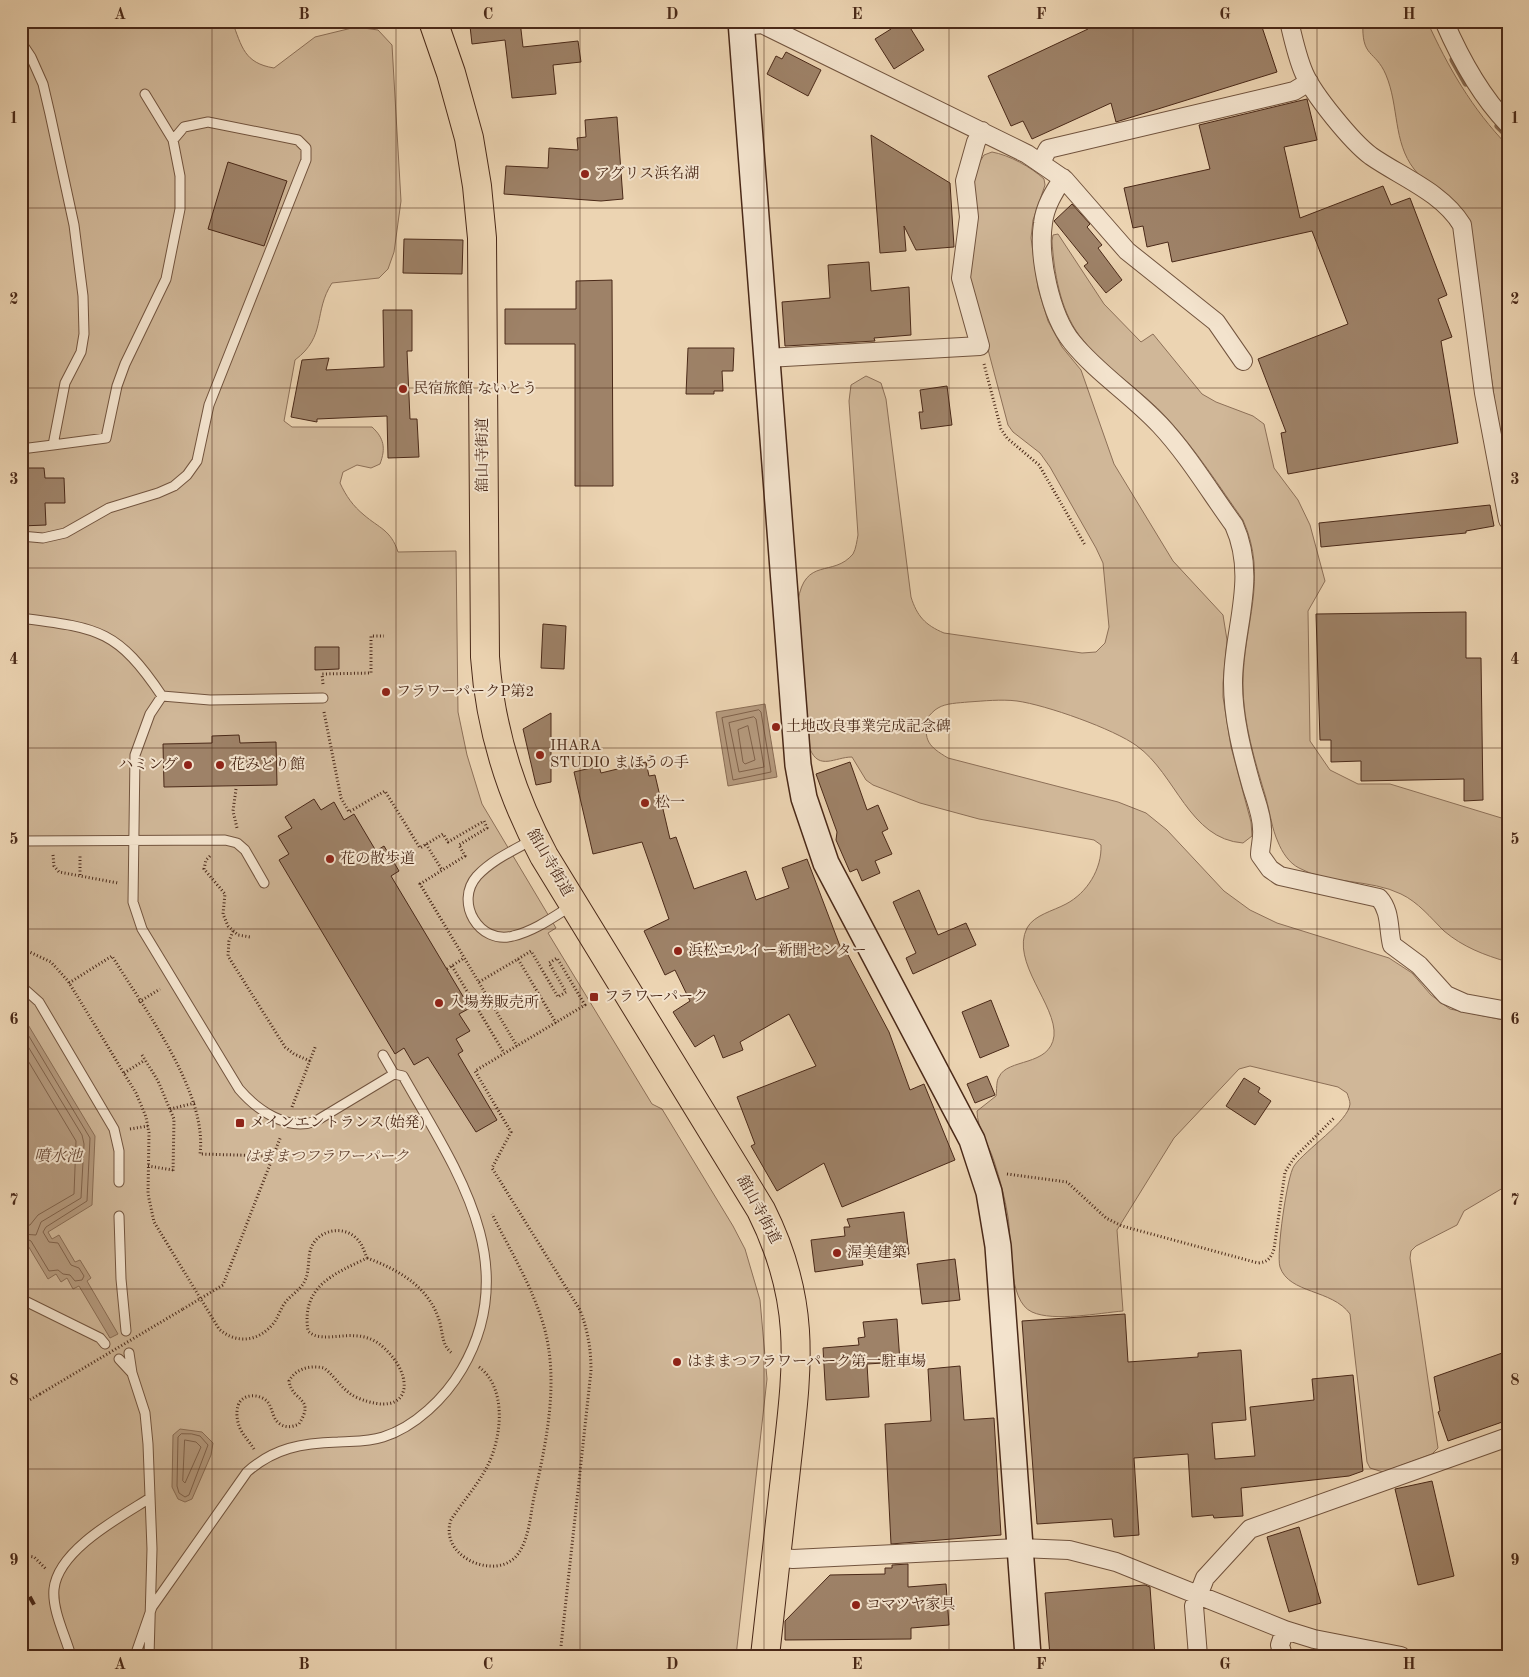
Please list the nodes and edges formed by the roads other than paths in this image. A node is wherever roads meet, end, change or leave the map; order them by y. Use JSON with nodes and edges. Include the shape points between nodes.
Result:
{"nodes":[{"id":1,"x":433,"y":21,"type":"edge"},
{"id":2,"x":1289,"y":21,"type":"edge"},
{"id":3,"x":1444,"y":21,"type":"edge"},
{"id":4,"x":741,"y":24,"type":"edge"},
{"id":5,"x":21,"y":42,"type":"edge"},
{"id":6,"x":1309,"y":82,"type":"junction"},
{"id":7,"x":145,"y":94,"type":"dead end"},
{"id":8,"x":1508,"y":124,"type":"edge"},
{"id":9,"x":982,"y":131,"type":"junction"},
{"id":10,"x":173,"y":140,"type":"junction"},
{"id":11,"x":1041,"y":162,"type":"junction"},
{"id":12,"x":1063,"y":178,"type":"junction"},
{"id":13,"x":767,"y":358,"type":"junction"},
{"id":14,"x":1243,"y":361,"type":"dead end"},
{"id":15,"x":53,"y":445,"type":"junction"},
{"id":16,"x":21,"y":449,"type":"edge"},
{"id":17,"x":1508,"y":520,"type":"edge"},
{"id":18,"x":21,"y":536,"type":"edge"},
{"id":19,"x":21,"y":618,"type":"edge"},
{"id":20,"x":162,"y":696,"type":"junction"},
{"id":21,"x":323,"y":702,"type":"road end"},
{"id":22,"x":534,"y":839,"type":"junction"},
{"id":23,"x":21,"y":841,"type":"edge"},
{"id":24,"x":133,"y":841,"type":"junction"},
{"id":25,"x":264,"y":883,"type":"dead end"},
{"id":26,"x":573,"y":905,"type":"junction"},
{"id":27,"x":21,"y":986,"type":"edge"},
{"id":28,"x":1508,"y":1011,"type":"edge"},
{"id":29,"x":383,"y":1055,"type":"dead end"},
{"id":30,"x":394,"y":1074,"type":"junction"},
{"id":31,"x":119,"y":1182,"type":"dead end"},
{"id":32,"x":119,"y":1216,"type":"dead end"},
{"id":33,"x":21,"y":1299,"type":"edge"},
{"id":34,"x":126,"y":1331,"type":"dead end"},
{"id":35,"x":105,"y":1344,"type":"dead end"},
{"id":36,"x":128,"y":1353,"type":"dead end"},
{"id":37,"x":119,"y":1359,"type":"dead end"},
{"id":38,"x":132,"y":1373,"type":"junction"},
{"id":39,"x":1508,"y":1437,"type":"edge"},
{"id":40,"x":150,"y":1498,"type":"junction"},
{"id":41,"x":1020,"y":1548,"type":"junction"},
{"id":42,"x":776,"y":1557,"type":"junction"},
{"id":43,"x":1199,"y":1595,"type":"junction"},
{"id":44,"x":152,"y":1607,"type":"junction"},
{"id":45,"x":1285,"y":1630,"type":"junction"},
{"id":46,"x":71,"y":1656,"type":"edge"},
{"id":47,"x":135,"y":1656,"type":"edge"},
{"id":48,"x":150,"y":1656,"type":"edge"},
{"id":49,"x":765,"y":1656,"type":"edge"},
{"id":50,"x":1028,"y":1656,"type":"edge"},
{"id":51,"x":1198,"y":1656,"type":"edge"},
{"id":52,"x":1283,"y":1656,"type":"edge"},
{"id":53,"x":1401,"y":1656,"type":"edge"}],
"edges":[{"from":1,"to":22,"type":"main road","name":"舘山寺街道","via":[[465,122],[477,186],[482,238],[487,688],[507,775]]},
{"from":2,"to":6,"type":"street","via":[[1299,60]]},
{"from":3,"to":8,"type":"street","via":[[1467,68]]},
{"from":4,"to":9,"type":"street","via":[[762,24]]},
{"from":4,"to":13,"type":"street"},
{"from":5,"to":15,"type":"lane","via":[[43,84],[74,225],[83,296],[81,352],[65,383]]},
{"from":6,"to":11,"type":"street","via":[[1294,92],[1048,149]]},
{"from":6,"to":17,"type":"street","via":[[1360,147],[1442,202],[1462,225],[1487,412]]},
{"from":7,"to":10,"type":"lane"},
{"from":9,"to":11,"type":"street"},
{"from":9,"to":13,"type":"street","via":[[965,181],[969,217],[961,278],[980,346]]},
{"from":10,"to":15,"type":"lane","via":[[180,176],[180,209],[174,244],[158,300],[134,344],[117,386],[106,438]]},
{"from":10,"to":18,"type":"lane","via":[[184,127],[208,122],[298,140],[306,148],[306,160],[209,405],[197,461],[174,486],[109,508],[65,533],[44,538]]},
{"from":11,"to":12,"type":"street"},
{"from":12,"to":14,"type":"street","via":[[1127,251],[1216,322]]},
{"from":12,"to":28,"type":"street","via":[[1047,206],[1042,238],[1048,286],[1057,317],[1070,341],[1165,431],[1234,525],[1242,542],[1245,579],[1234,696],[1241,745],[1261,820],[1260,855],[1280,876],[1379,898],[1387,912],[1392,945],[1419,965],[1446,995],[1464,1003]]},
{"from":13,"to":41,"type":"street","via":[[794,731],[804,798],[826,862],[960,1115],[985,1177],[998,1246]]},
{"from":15,"to":16,"type":"lane"},
{"from":19,"to":20,"type":"lane","via":[[86,627],[108,637],[128,651]]},
{"from":20,"to":21,"type":"lane"},
{"from":20,"to":24,"type":"lane","via":[[144,727],[135,755]]},
{"from":22,"to":26,"type":"main road","name":"舘山寺街道"},
{"from":22,"to":26,"type":"lane","via":[[495,860],[476,877],[468,898],[472,920],[490,935],[512,936],[536,928]]},
{"from":23,"to":24,"type":"lane"},
{"from":24,"to":25,"type":"lane","via":[[237,842]]},
{"from":24,"to":30,"type":"lane","via":[[133,902],[142,929],[250,1102],[264,1112],[300,1125],[316,1121]]},
{"from":26,"to":42,"type":"main road","name":"舘山寺街道","via":[[761,1210],[785,1265],[792,1293],[797,1352]]},
{"from":27,"to":31,"type":"lane","via":[[39,1002],[114,1129],[119,1151]]},
{"from":29,"to":30,"type":"lane"},
{"from":30,"to":44,"type":"lane","via":[[403,1076],[444,1149],[482,1233],[488,1285],[478,1336],[457,1377],[417,1418],[383,1437],[296,1446],[261,1459],[247,1472]]},
{"from":32,"to":34,"type":"lane"},
{"from":33,"to":35,"type":"lane","via":[[100,1338]]},
{"from":36,"to":38,"type":"lane"},
{"from":37,"to":38,"type":"lane"},
{"from":38,"to":40,"type":"lane","via":[[145,1413]]},
{"from":39,"to":43,"type":"street","via":[[1250,1529],[1205,1578]]},
{"from":40,"to":44,"type":"lane"},
{"from":40,"to":46,"type":"lane","via":[[87,1541],[66,1561],[56,1580],[55,1604]]},
{"from":41,"to":42,"type":"street","via":[[793,1559]]},
{"from":41,"to":43,"type":"street","via":[[1069,1550],[1093,1555]]},
{"from":41,"to":50,"type":"street"},
{"from":42,"to":49,"type":"main road","name":"舘山寺街道"},
{"from":43,"to":45,"type":"street"},
{"from":43,"to":51,"type":"street","via":[[1194,1606]]},
{"from":44,"to":47,"type":"lane"},
{"from":44,"to":48,"type":"lane"},
{"from":45,"to":52,"type":"street","via":[[1280,1644]]},
{"from":45,"to":53,"type":"street"}]}
